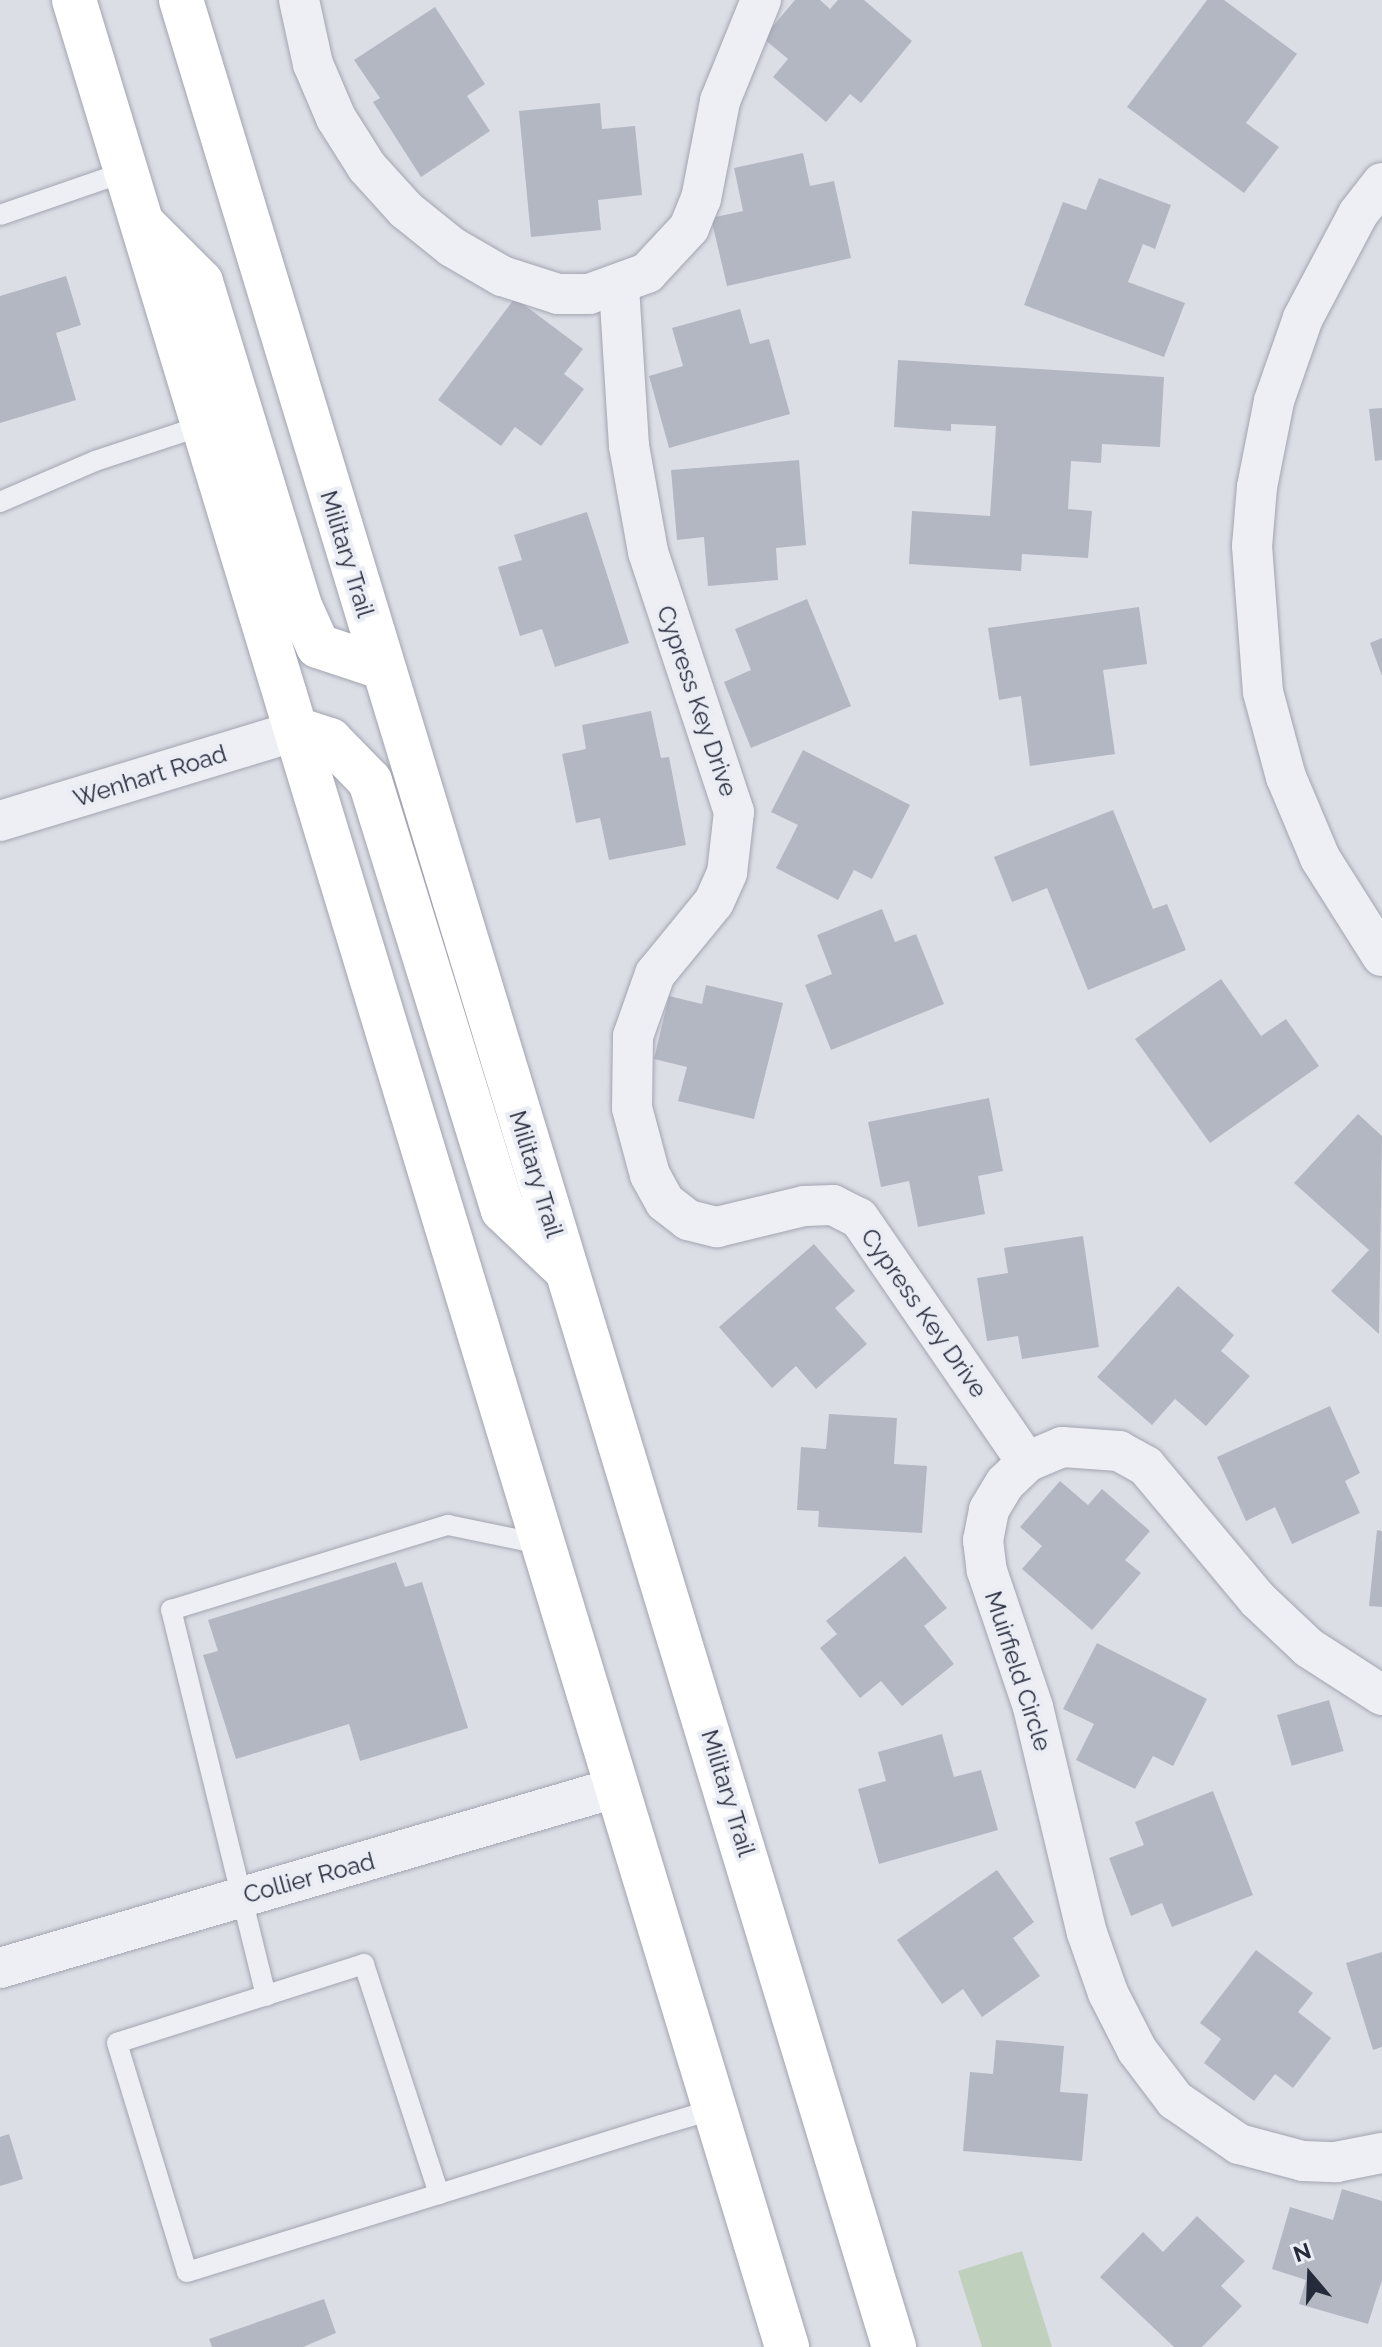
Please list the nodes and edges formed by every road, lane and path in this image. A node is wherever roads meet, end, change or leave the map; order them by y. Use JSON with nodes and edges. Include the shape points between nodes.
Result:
{"nodes":[{"id":1,"x":74,"y":0,"type":"edge"},
{"id":2,"x":181,"y":0,"type":"edge"},
{"id":3,"x":299,"y":0,"type":"edge"},
{"id":4,"x":761,"y":0,"type":"edge"},
{"id":5,"x":125,"y":172,"type":"junction"},
{"id":6,"x":1382,"y":183,"type":"edge"},
{"id":7,"x":0,"y":215,"type":"edge"},
{"id":8,"x":141,"y":222,"type":"junction"},
{"id":9,"x":619,"y":287,"type":"junction"},
{"id":10,"x":204,"y":425,"type":"junction"},
{"id":11,"x":0,"y":502,"type":"edge"},
{"id":12,"x":381,"y":667,"type":"junction"},
{"id":13,"x":299,"y":730,"type":"junction"},
{"id":14,"x":0,"y":821,"type":"edge"},
{"id":15,"x":1382,"y":956,"type":"edge"},
{"id":16,"x":566,"y":1269,"type":"junction"},
{"id":17,"x":1027,"y":1462,"type":"junction"},
{"id":18,"x":545,"y":1545,"type":"junction"},
{"id":19,"x":1382,"y":1695,"type":"edge"},
{"id":20,"x":618,"y":1787,"type":"junction"},
{"id":21,"x":241,"y":1896,"type":"junction"},
{"id":22,"x":0,"y":1968,"type":"edge"},
{"id":23,"x":266,"y":1996,"type":"junction"},
{"id":24,"x":715,"y":2109,"type":"junction"},
{"id":25,"x":1382,"y":2153,"type":"edge"},
{"id":26,"x":439,"y":2194,"type":"junction"},
{"id":27,"x":778,"y":2345,"type":"edge"},
{"id":28,"x":894,"y":2347,"type":"edge"}],
"edges":[{"from":1,"to":5,"type":"main road"},
{"from":2,"to":12,"type":"main road","name":"Military Trail"},
{"from":3,"to":9,"type":"street","via":[[313,64],[336,118],[367,167],[406,210],[452,247],[528,287],[558,294]]},
{"from":4,"to":9,"type":"street","via":[[720,101],[701,199],[689,228],[647,273]]},
{"from":5,"to":7,"type":"lane"},
{"from":5,"to":8,"type":"main road"},
{"from":6,"to":15,"type":"street","via":[[1358,214],[1303,318],[1274,401],[1252,546],[1263,692],[1286,777],[1320,858]]},
{"from":8,"to":10,"type":"main road"},
{"from":8,"to":12,"type":"main road","via":[[201,282],[300,606],[318,646]]},
{"from":9,"to":17,"type":"street","name":"Cypress Key Drive","via":[[629,446],[648,552],[734,812],[727,873],[714,902],[655,974],[633,1036],[632,1108],[650,1175],[665,1202],[688,1220],[717,1227],[804,1206],[833,1205],[859,1218]]},
{"from":10,"to":11,"type":"lane","via":[[95,461]]},
{"from":10,"to":13,"type":"main road"},
{"from":12,"to":16,"type":"main road","name":"Military Trail"},
{"from":13,"to":14,"type":"street","name":"Wenhart Road"},
{"from":13,"to":16,"type":"main road","via":[[330,740],[370,781],[503,1210]]},
{"from":13,"to":18,"type":"main road"},
{"from":16,"to":28,"type":"main road","name":"Military Trail"},
{"from":17,"to":19,"type":"street","name":"Muirfield Circle","via":[[1062,1447],[1119,1451],[1146,1466],[1258,1600],[1309,1648]]},
{"from":17,"to":25,"type":"street","name":"Muirfield Circle","via":[[1005,1483],[989,1510],[983,1540],[987,1571],[1033,1707],[1087,1933],[1108,1993],[1137,2050],[1175,2100],[1226,2137],[1270,2155],[1303,2161],[1336,2162]]},
{"from":18,"to":20,"type":"main road"},
{"from":18,"to":21,"type":"lane","via":[[448,1525],[171,1610]]},
{"from":20,"to":21,"type":"street","name":"Collier Road"},
{"from":20,"to":24,"type":"main road"},
{"from":21,"to":22,"type":"street","name":"Collier Road"},
{"from":21,"to":23,"type":"lane"},
{"from":23,"to":26,"type":"lane","via":[[364,1964]]},
{"from":23,"to":26,"type":"lane","via":[[117,2043],[187,2272]]},
{"from":24,"to":26,"type":"lane"},
{"from":24,"to":27,"type":"main road"}]}
